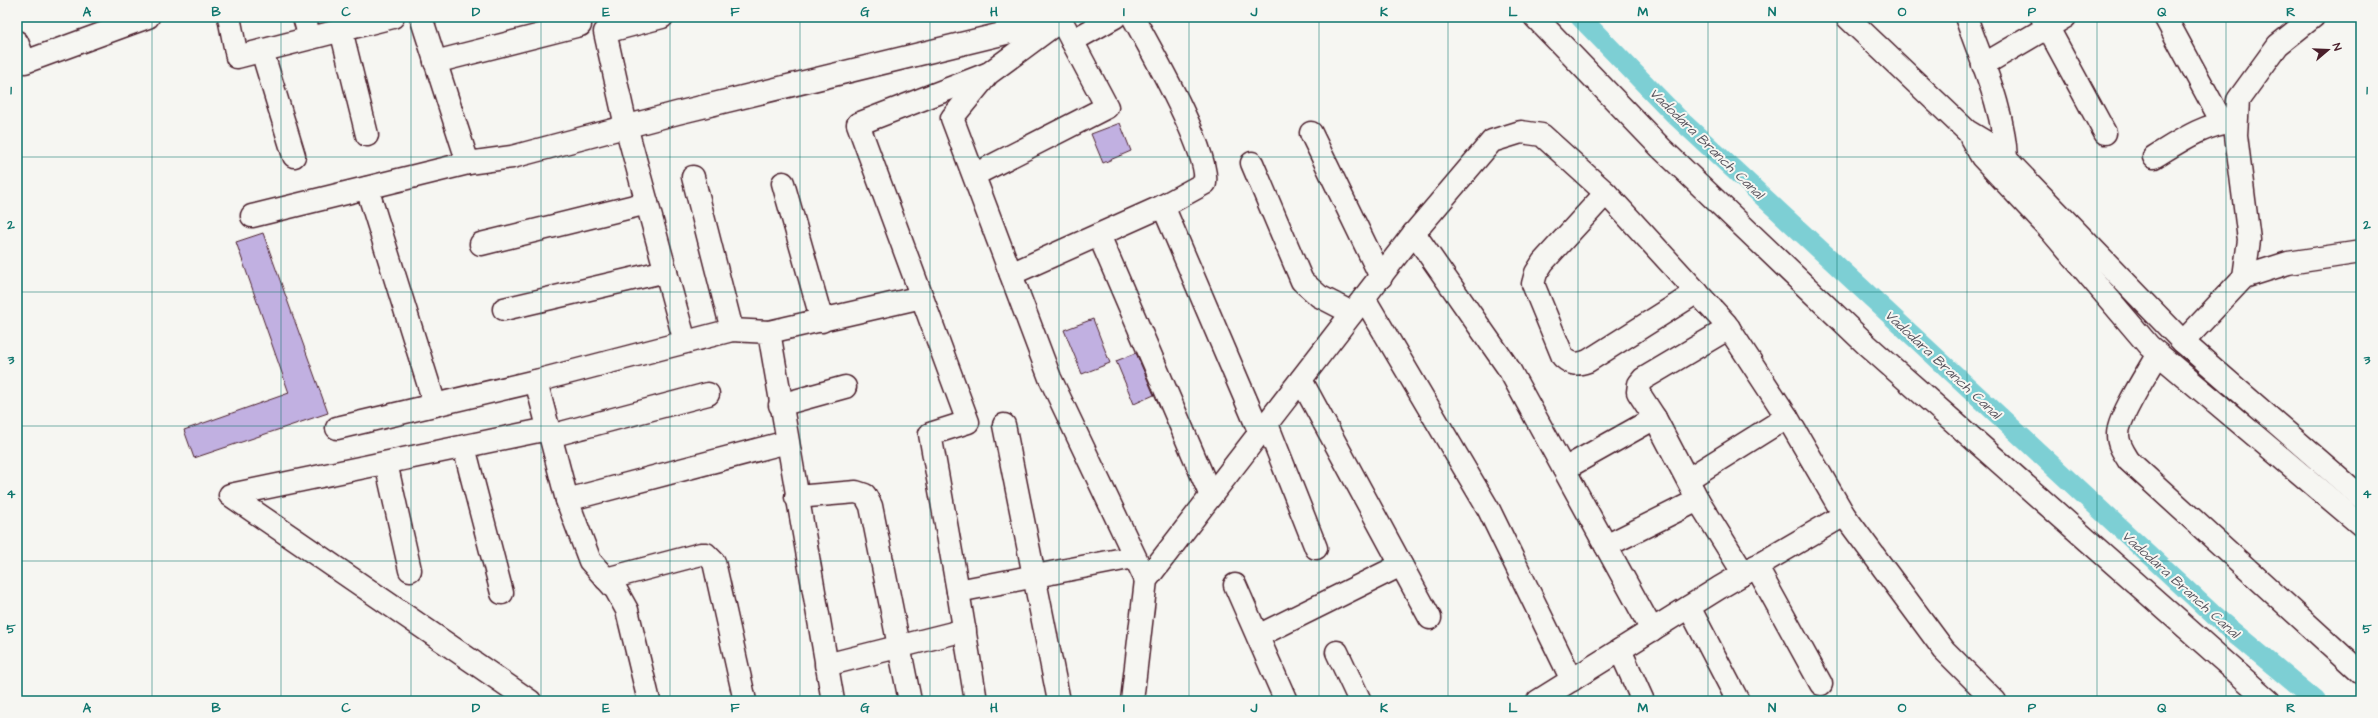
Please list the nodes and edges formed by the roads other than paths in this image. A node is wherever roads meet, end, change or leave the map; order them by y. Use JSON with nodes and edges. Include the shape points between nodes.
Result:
{"nodes":[{"id":1,"x":148,"y":17,"type":"edge"},
{"id":2,"x":229,"y":17,"type":"edge"},
{"id":3,"x":304,"y":17,"type":"edge"},
{"id":4,"x":421,"y":17,"type":"edge"},
{"id":5,"x":662,"y":17,"type":"edge"},
{"id":6,"x":1115,"y":17,"type":"edge"},
{"id":7,"x":1133,"y":17,"type":"edge"},
{"id":8,"x":1536,"y":17,"type":"edge"},
{"id":9,"x":1847,"y":17,"type":"edge"},
{"id":10,"x":1966,"y":17,"type":"edge"},
{"id":11,"x":2165,"y":17,"type":"edge"},
{"id":12,"x":2313,"y":17,"type":"edge"},
{"id":13,"x":388,"y":18,"type":"edge"},
{"id":14,"x":1061,"y":18,"type":"edge"},
{"id":15,"x":2051,"y":20,"type":"edge"},
{"id":16,"x":580,"y":25,"type":"dead end"},
{"id":17,"x":341,"y":30,"type":"junction"},
{"id":18,"x":310,"y":38,"type":"junction"},
{"id":19,"x":1072,"y":41,"type":"junction"},
{"id":20,"x":17,"y":42,"type":"edge"},
{"id":21,"x":262,"y":51,"type":"junction"},
{"id":22,"x":436,"y":62,"type":"junction"},
{"id":23,"x":1983,"y":65,"type":"junction"},
{"id":24,"x":988,"y":74,"type":"junction"},
{"id":25,"x":2230,"y":122,"type":"junction"},
{"id":26,"x":626,"y":126,"type":"junction"},
{"id":27,"x":1967,"y":131,"type":"junction"},
{"id":28,"x":1311,"y":133,"type":"dead end"},
{"id":29,"x":2105,"y":133,"type":"dead end"},
{"id":30,"x":367,"y":135,"type":"dead end"},
{"id":31,"x":294,"y":156,"type":"dead end"},
{"id":32,"x":2154,"y":157,"type":"dead end"},
{"id":33,"x":2006,"y":159,"type":"junction"},
{"id":34,"x":468,"y":163,"type":"junction"},
{"id":35,"x":1252,"y":163,"type":"dead end"},
{"id":36,"x":974,"y":175,"type":"junction"},
{"id":37,"x":693,"y":176,"type":"dead end"},
{"id":38,"x":783,"y":182,"type":"dead end"},
{"id":39,"x":368,"y":188,"type":"junction"},
{"id":40,"x":1606,"y":193,"type":"junction"},
{"id":41,"x":647,"y":203,"type":"junction"},
{"id":42,"x":1163,"y":206,"type":"junction"},
{"id":43,"x":252,"y":216,"type":"dead end"},
{"id":44,"x":1414,"y":233,"type":"junction"},
{"id":45,"x":1099,"y":235,"type":"junction"},
{"id":46,"x":481,"y":244,"type":"dead end"},
{"id":47,"x":2361,"y":252,"type":"edge"},
{"id":48,"x":666,"y":271,"type":"junction"},
{"id":49,"x":1011,"y":274,"type":"junction"},
{"id":50,"x":1380,"y":277,"type":"junction"},
{"id":51,"x":2244,"y":277,"type":"junction"},
{"id":52,"x":1697,"y":292,"type":"junction"},
{"id":53,"x":922,"y":297,"type":"junction"},
{"id":54,"x":1358,"y":306,"type":"junction"},
{"id":55,"x":504,"y":308,"type":"dead end"},
{"id":56,"x":822,"y":321,"type":"junction"},
{"id":57,"x":1729,"y":328,"type":"junction"},
{"id":58,"x":732,"y":330,"type":"junction"},
{"id":59,"x":769,"y":332,"type":"junction"},
{"id":60,"x":685,"y":342,"type":"junction"},
{"id":61,"x":2183,"y":342,"type":"junction"},
{"id":62,"x":2158,"y":354,"type":"junction"},
{"id":63,"x":1301,"y":380,"type":"junction"},
{"id":64,"x":536,"y":381,"type":"junction"},
{"id":65,"x":845,"y":387,"type":"dead end"},
{"id":66,"x":708,"y":394,"type":"dead end"},
{"id":67,"x":435,"y":405,"type":"junction"},
{"id":68,"x":780,"y":405,"type":"junction"},
{"id":69,"x":1787,"y":417,"type":"junction"},
{"id":70,"x":1655,"y":418,"type":"junction"},
{"id":71,"x":1004,"y":425,"type":"dead end"},
{"id":72,"x":337,"y":428,"type":"dead end"},
{"id":73,"x":1263,"y":428,"type":"junction"},
{"id":74,"x":549,"y":433,"type":"junction"},
{"id":75,"x":787,"y":442,"type":"junction"},
{"id":76,"x":464,"y":447,"type":"junction"},
{"id":77,"x":386,"y":463,"type":"junction"},
{"id":78,"x":1564,"y":469,"type":"junction"},
{"id":79,"x":1688,"y":479,"type":"junction"},
{"id":80,"x":796,"y":496,"type":"junction"},
{"id":81,"x":1211,"y":496,"type":"junction"},
{"id":82,"x":2361,"y":497,"type":"edge"},
{"id":83,"x":567,"y":500,"type":"junction"},
{"id":84,"x":1698,"y":500,"type":"junction"},
{"id":85,"x":1844,"y":515,"type":"junction"},
{"id":86,"x":2361,"y":525,"type":"edge"},
{"id":87,"x":1606,"y":546,"type":"junction"},
{"id":88,"x":1316,"y":548,"type":"dead end"},
{"id":89,"x":1134,"y":557,"type":"junction"},
{"id":90,"x":1402,"y":565,"type":"junction"},
{"id":91,"x":410,"y":570,"type":"dead end"},
{"id":92,"x":1750,"y":570,"type":"junction"},
{"id":93,"x":1034,"y":576,"type":"junction"},
{"id":94,"x":606,"y":579,"type":"junction"},
{"id":95,"x":1146,"y":580,"type":"junction"},
{"id":96,"x":1235,"y":585,"type":"dead end"},
{"id":97,"x":958,"y":591,"type":"junction"},
{"id":98,"x":502,"y":593,"type":"dead end"},
{"id":99,"x":1688,"y":607,"type":"junction"},
{"id":100,"x":1430,"y":618,"type":"dead end"},
{"id":101,"x":965,"y":630,"type":"junction"},
{"id":102,"x":1652,"y":630,"type":"junction"},
{"id":103,"x":1258,"y":636,"type":"junction"},
{"id":104,"x":898,"y":647,"type":"junction"},
{"id":105,"x":1620,"y":650,"type":"junction"},
{"id":106,"x":1337,"y":652,"type":"dead end"},
{"id":107,"x":826,"y":665,"type":"junction"},
{"id":108,"x":2361,"y":673,"type":"edge"},
{"id":109,"x":1821,"y":684,"type":"dead end"},
{"id":110,"x":1568,"y":689,"type":"edge"},
{"id":111,"x":530,"y":701,"type":"edge"},
{"id":112,"x":649,"y":701,"type":"edge"},
{"id":113,"x":745,"y":701,"type":"edge"},
{"id":114,"x":833,"y":701,"type":"edge"},
{"id":115,"x":910,"y":701,"type":"edge"},
{"id":116,"x":976,"y":701,"type":"edge"},
{"id":117,"x":1059,"y":701,"type":"edge"},
{"id":118,"x":1132,"y":701,"type":"edge"},
{"id":119,"x":1286,"y":701,"type":"edge"},
{"id":120,"x":1360,"y":701,"type":"edge"},
{"id":121,"x":1538,"y":701,"type":"edge"},
{"id":122,"x":1642,"y":701,"type":"edge"},
{"id":123,"x":1738,"y":701,"type":"edge"},
{"id":124,"x":1995,"y":701,"type":"edge"},
{"id":125,"x":2269,"y":701,"type":"edge"}],
"edges":[{"from":1,"to":20,"type":"street","via":[[25,62]]},
{"from":2,"to":21,"type":"street","via":[[237,57]]},
{"from":3,"to":18,"type":"street"},
{"from":4,"to":22,"type":"street"},
{"from":5,"to":26,"type":"street","via":[[605,32]]},
{"from":6,"to":19,"type":"street"},
{"from":7,"to":42,"type":"street","via":[[1168,80],[1206,176],[1205,183]]},
{"from":8,"to":125,"type":"street","via":[[1661,148],[1867,345]]},
{"from":9,"to":27,"type":"street"},
{"from":10,"to":23,"type":"street"},
{"from":11,"to":25,"type":"street"},
{"from":12,"to":25,"type":"street","via":[[2278,45],[2238,100]]},
{"from":13,"to":17,"type":"street"},
{"from":14,"to":19,"type":"street"},
{"from":14,"to":24,"type":"street"},
{"from":14,"to":26,"type":"street"},
{"from":15,"to":23,"type":"street"},
{"from":15,"to":29,"type":"street"},
{"from":16,"to":22,"type":"street"},
{"from":17,"to":18,"type":"street"},
{"from":17,"to":30,"type":"street"},
{"from":18,"to":21,"type":"street"},
{"from":19,"to":36,"type":"street","via":[[1107,107]]},
{"from":21,"to":31,"type":"street"},
{"from":22,"to":34,"type":"street"},
{"from":23,"to":33,"type":"street","via":[[2002,123]]},
{"from":24,"to":36,"type":"street","via":[[952,118]]},
{"from":24,"to":53,"type":"street","via":[[858,124]]},
{"from":25,"to":32,"type":"street","via":[[2192,134]]},
{"from":25,"to":51,"type":"street","via":[[2236,135],[2249,240]]},
{"from":26,"to":34,"type":"street","via":[[512,157]]},
{"from":26,"to":41,"type":"street"},
{"from":27,"to":33,"type":"street","via":[[1992,146]]},
{"from":27,"to":62,"type":"street","via":[[1982,157],[2052,232],[2137,333]]},
{"from":28,"to":50,"type":"street"},
{"from":33,"to":61,"type":"street"},
{"from":34,"to":39,"type":"street"},
{"from":35,"to":54,"type":"street","via":[[1302,281],[1319,296]]},
{"from":36,"to":49,"type":"street"},
{"from":37,"to":58,"type":"street"},
{"from":38,"to":56,"type":"street"},
{"from":39,"to":43,"type":"street"},
{"from":39,"to":67,"type":"street"},
{"from":40,"to":44,"type":"street","via":[[1542,135],[1521,132],[1492,141]]},
{"from":40,"to":52,"type":"street"},
{"from":40,"to":52,"type":"street","via":[[1543,262],[1535,278],[1536,294],[1564,357],[1579,365],[1588,361]]},
{"from":41,"to":46,"type":"street"},
{"from":41,"to":48,"type":"street"},
{"from":42,"to":45,"type":"street"},
{"from":42,"to":73,"type":"street"},
{"from":44,"to":50,"type":"street"},
{"from":44,"to":78,"type":"street","via":[[1509,368]]},
{"from":45,"to":49,"type":"street"},
{"from":45,"to":81,"type":"street"},
{"from":47,"to":51,"type":"street","via":[[2288,263]]},
{"from":48,"to":55,"type":"street"},
{"from":48,"to":60,"type":"street"},
{"from":49,"to":89,"type":"street","via":[[1050,378]]},
{"from":50,"to":54,"type":"street"},
{"from":51,"to":61,"type":"street"},
{"from":52,"to":57,"type":"street"},
{"from":53,"to":56,"type":"street"},
{"from":53,"to":97,"type":"street","via":[[968,422],[930,434]]},
{"from":54,"to":63,"type":"street"},
{"from":54,"to":110,"type":"street","via":[[1489,510]]},
{"from":56,"to":59,"type":"street"},
{"from":57,"to":69,"type":"street"},
{"from":57,"to":70,"type":"street","via":[[1643,379],[1638,392]]},
{"from":58,"to":59,"type":"street"},
{"from":58,"to":60,"type":"street"},
{"from":59,"to":68,"type":"street"},
{"from":60,"to":64,"type":"street"},
{"from":61,"to":82,"type":"street"},
{"from":62,"to":86,"type":"street"},
{"from":62,"to":108,"type":"street","via":[[2121,421],[2118,434],[2122,452]]},
{"from":63,"to":73,"type":"street"},
{"from":63,"to":90,"type":"street"},
{"from":64,"to":67,"type":"street"},
{"from":64,"to":74,"type":"street"},
{"from":65,"to":68,"type":"street"},
{"from":66,"to":74,"type":"street"},
{"from":67,"to":72,"type":"street"},
{"from":68,"to":75,"type":"street"},
{"from":69,"to":79,"type":"street"},
{"from":69,"to":85,"type":"street"},
{"from":70,"to":78,"type":"street"},
{"from":70,"to":79,"type":"street"},
{"from":71,"to":93,"type":"street"},
{"from":73,"to":81,"type":"street"},
{"from":73,"to":88,"type":"street"},
{"from":74,"to":76,"type":"street"},
{"from":74,"to":83,"type":"street"},
{"from":75,"to":80,"type":"street"},
{"from":75,"to":83,"type":"street"},
{"from":76,"to":77,"type":"street"},
{"from":76,"to":98,"type":"street"},
{"from":77,"to":91,"type":"street"},
{"from":77,"to":111,"type":"street","via":[[230,495]]},
{"from":78,"to":87,"type":"street"},
{"from":79,"to":84,"type":"street"},
{"from":80,"to":104,"type":"street","via":[[856,492],[865,495],[871,506]]},
{"from":80,"to":107,"type":"street"},
{"from":81,"to":95,"type":"street"},
{"from":83,"to":94,"type":"street","via":[[590,561]]},
{"from":84,"to":87,"type":"street"},
{"from":84,"to":92,"type":"street"},
{"from":85,"to":92,"type":"street"},
{"from":85,"to":124,"type":"street","via":[[1944,650]]},
{"from":87,"to":102,"type":"street"},
{"from":89,"to":93,"type":"street"},
{"from":89,"to":95,"type":"street"},
{"from":90,"to":100,"type":"street"},
{"from":90,"to":103,"type":"street"},
{"from":92,"to":99,"type":"street"},
{"from":92,"to":109,"type":"street"},
{"from":93,"to":97,"type":"street"},
{"from":93,"to":117,"type":"street"},
{"from":94,"to":112,"type":"street","via":[[616,590],[627,610]]},
{"from":94,"to":113,"type":"street","via":[[701,554],[711,558]]},
{"from":95,"to":118,"type":"street"},
{"from":96,"to":103,"type":"street"},
{"from":97,"to":101,"type":"street"},
{"from":99,"to":102,"type":"street"},
{"from":99,"to":123,"type":"street"},
{"from":101,"to":104,"type":"street"},
{"from":101,"to":116,"type":"street"},
{"from":102,"to":105,"type":"street"},
{"from":103,"to":119,"type":"street"},
{"from":104,"to":107,"type":"street"},
{"from":104,"to":115,"type":"street"},
{"from":105,"to":110,"type":"street"},
{"from":105,"to":122,"type":"street"},
{"from":106,"to":120,"type":"street"},
{"from":107,"to":114,"type":"street"},
{"from":110,"to":121,"type":"street"}]}
